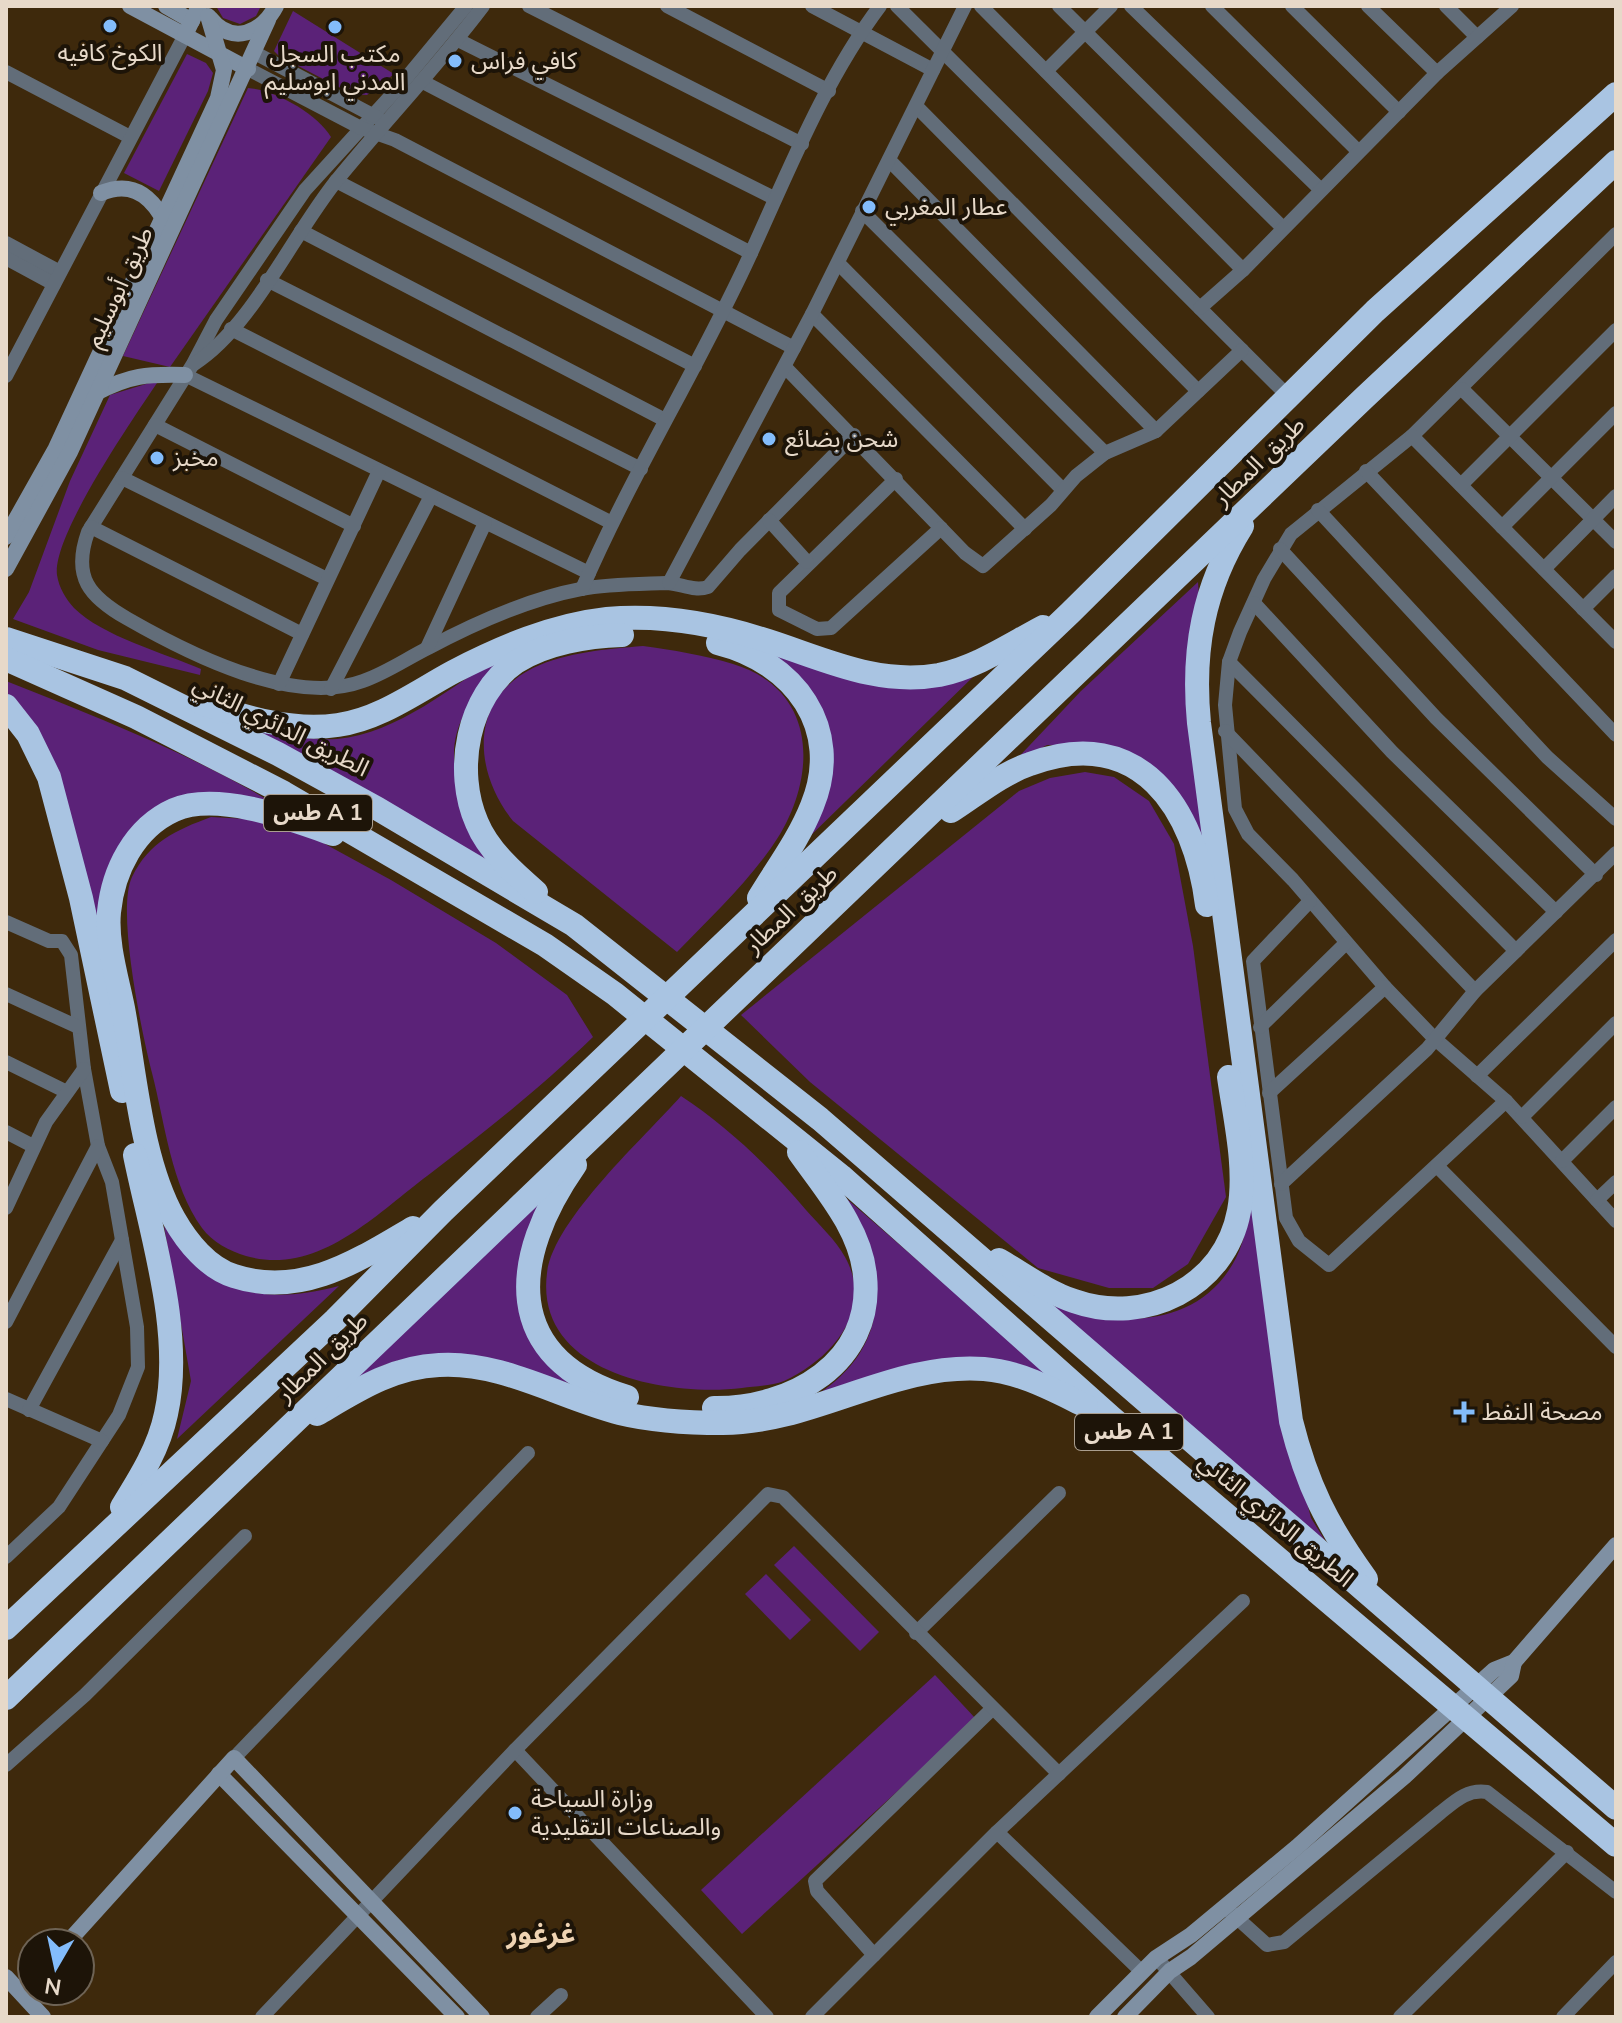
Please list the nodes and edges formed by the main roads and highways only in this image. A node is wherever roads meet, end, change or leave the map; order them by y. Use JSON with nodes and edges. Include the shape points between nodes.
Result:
{"nodes":[{"id":1,"x":1616,"y":94,"type":"edge"},
{"id":2,"x":1616,"y":162,"type":"edge"},
{"id":3,"x":1261,"y":497,"type":"junction"},
{"id":4,"x":1070,"y":613,"type":"junction"},
{"id":5,"x":6,"y":639,"type":"edge"},
{"id":6,"x":6,"y":659,"type":"edge"},
{"id":7,"x":125,"y":678,"type":"junction"},
{"id":8,"x":6,"y":706,"type":"edge"},
{"id":9,"x":908,"y":838,"type":"junction"},
{"id":10,"x":379,"y":850,"type":"junction"},
{"id":11,"x":574,"y":925,"type":"junction"},
{"id":12,"x":740,"y":928,"type":"junction"},
{"id":13,"x":601,"y":1127,"type":"junction"},
{"id":14,"x":781,"y":1127,"type":"junction"},
{"id":15,"x":443,"y":1211,"type":"junction"},
{"id":16,"x":949,"y":1230,"type":"junction"},
{"id":17,"x":1113,"y":1419,"type":"junction"},
{"id":18,"x":280,"y":1436,"type":"junction"},
{"id":19,"x":104,"y":1536,"type":"junction"},
{"id":20,"x":1389,"y":1610,"type":"junction"},
{"id":21,"x":6,"y":1628,"type":"edge"},
{"id":22,"x":6,"y":1698,"type":"edge"},
{"id":23,"x":1616,"y":1808,"type":"edge"},
{"id":24,"x":1616,"y":1845,"type":"edge"}],
"edges":[{"from":1,"to":4,"type":"highway","name":"طريق المطار","via":[[1375,311]]},
{"from":2,"to":3,"type":"highway","name":"طريق المطار"},
{"from":3,"to":9,"type":"highway","name":"طريق المطار"},
{"from":3,"to":20,"type":"highway","via":[[1226,554],[1206,602],[1197,642],[1199,723],[1291,1421],[1316,1503]]},
{"from":4,"to":7,"type":"highway","via":[[980,661],[941,674],[905,678],[865,673],[679,619],[585,622],[502,649],[364,719],[324,727],[258,720]]},
{"from":4,"to":12,"type":"highway","name":"طريق المطار"},
{"from":5,"to":7,"type":"highway","name":"الطريق الدائري الثاني"},
{"from":6,"to":10,"type":"highway","number":"طس A 1","via":[[191,744]]},
{"from":7,"to":11,"type":"highway","name":"الطريق الدائري الثاني","via":[[378,809]]},
{"from":8,"to":19,"type":"highway","via":[[28,734],[49,777],[65,835],[169,1322],[172,1379],[166,1415],[142,1475]]},
{"from":9,"to":13,"type":"highway","name":"طريق المطار"},
{"from":9,"to":16,"type":"highway","via":[[999,779],[1061,755],[1111,757],[1156,783],[1176,804],[1199,858],[1239,1152],[1239,1211],[1232,1233],[1216,1264],[1170,1300],[1139,1307],[1075,1302]]},
{"from":10,"to":14,"type":"highway","name":"الطريق الدائري الثاني","number":"طس A 1","via":[[545,945]]},
{"from":10,"to":15,"type":"highway","via":[[236,807],[203,804],[175,809],[136,841],[115,879],[109,915],[115,967],[156,1175],[173,1218],[198,1254],[231,1275],[268,1284],[304,1282],[351,1265]]},
{"from":11,"to":12,"type":"highway","via":[[516,873],[477,825],[464,757],[469,736],[488,695],[515,663],[578,640],[652,633],[697,637],[762,659],[795,686],[818,731],[820,780],[813,805]]},
{"from":11,"to":16,"type":"highway","name":"الطريق الدائري الثاني","number":"طس A 1"},
{"from":12,"to":15,"type":"highway","name":"طريق المطار"},
{"from":13,"to":14,"type":"highway","via":[[562,1184],[530,1252],[526,1277],[534,1328],[550,1353],[596,1388],[639,1401],[720,1408],[789,1396],[818,1380],[847,1350],[864,1310],[865,1275],[856,1242],[844,1216]]},
{"from":13,"to":18,"type":"highway","name":"طريق المطار"},
{"from":14,"to":17,"type":"highway","name":"الطريق الدائري الثاني","number":"طس A 1"},
{"from":15,"to":19,"type":"highway","name":"طريق المطار"},
{"from":16,"to":20,"type":"highway","name":"الطريق الدائري الثاني","number":"طس A 1"},
{"from":17,"to":18,"type":"highway","via":[[1038,1383],[983,1369],[921,1375],[786,1416],[722,1423],[620,1413],[496,1372],[441,1364],[413,1367],[375,1381]]},
{"from":17,"to":24,"type":"highway","name":"الطريق الدائري الثاني","number":"طس A 1"},
{"from":18,"to":22,"type":"highway","name":"طريق المطار"},
{"from":19,"to":21,"type":"highway","name":"طريق المطار"},
{"from":20,"to":23,"type":"highway","name":"الطريق الدائري الثاني","number":"طس A 1"}]}
